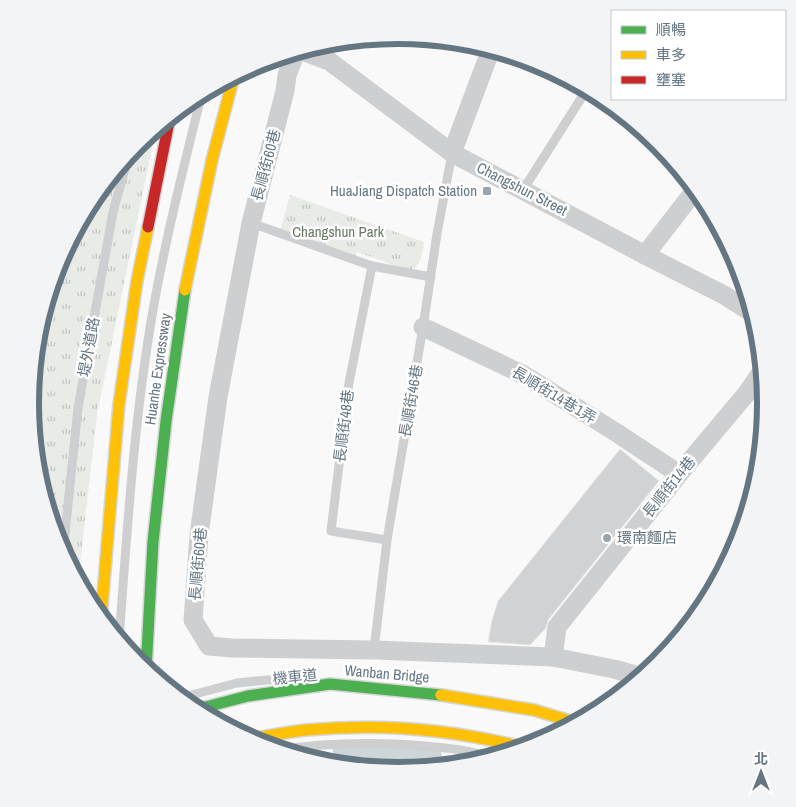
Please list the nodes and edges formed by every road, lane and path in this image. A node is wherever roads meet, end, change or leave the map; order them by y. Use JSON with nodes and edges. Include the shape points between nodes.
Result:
{"nodes":[{"id":1,"x":312,"y":55,"type":"edge"},
{"id":2,"x":489,"y":55,"type":"edge"},
{"id":3,"x":293,"y":60,"type":"edge"},
{"id":4,"x":232,"y":85,"type":"edge"},
{"id":5,"x":583,"y":95,"type":"edge"},
{"id":6,"x":199,"y":104,"type":"edge"},
{"id":7,"x":168,"y":127,"type":"edge"},
{"id":8,"x":452,"y":152,"type":"junction"},
{"id":9,"x":123,"y":173,"type":"edge"},
{"id":10,"x":523,"y":190,"type":"junction"},
{"id":11,"x":691,"y":196,"type":"edge"},
{"id":12,"x":250,"y":223,"type":"junction"},
{"id":13,"x":645,"y":255,"type":"junction"},
{"id":14,"x":372,"y":266,"type":"junction"},
{"id":15,"x":431,"y":278,"type":"junction"},
{"id":16,"x":744,"y":308,"type":"edge"},
{"id":17,"x":423,"y":327,"type":"junction"},
{"id":18,"x":756,"y":380,"type":"edge"},
{"id":19,"x":678,"y":474,"type":"junction"},
{"id":20,"x":64,"y":537,"type":"edge"},
{"id":21,"x":387,"y":540,"type":"junction"},
{"id":22,"x":101,"y":606,"type":"edge"},
{"id":23,"x":120,"y":630,"type":"edge"},
{"id":24,"x":374,"y":650,"type":"junction"},
{"id":25,"x":553,"y":657,"type":"junction"},
{"id":26,"x":147,"y":660,"type":"edge"},
{"id":27,"x":634,"y":675,"type":"edge"},
{"id":28,"x":284,"y":678,"type":"dead end"},
{"id":29,"x":189,"y":696,"type":"edge"},
{"id":30,"x":206,"y":707,"type":"edge"},
{"id":31,"x":568,"y":720,"type":"edge"},
{"id":32,"x":265,"y":736,"type":"edge"},
{"id":33,"x":510,"y":745,"type":"edge"},
{"id":34,"x":294,"y":748,"type":"edge"},
{"id":35,"x":478,"y":754,"type":"edge"}],
"edges":[{"from":1,"to":8,"type":"street","name":"Changshun Street","via":[[329,61]]},
{"from":2,"to":8,"type":"street"},
{"from":3,"to":12,"type":"street","name":"長順街60巷"},
{"from":4,"to":26,"type":"main road","name":"Huanhe Expressway","via":[[185,287],[156,514]]},
{"from":5,"to":10,"type":"lane"},
{"from":6,"to":23,"type":"lane","via":[[153,310],[140,398]]},
{"from":7,"to":22,"type":"main road","via":[[137,281],[119,404]]},
{"from":8,"to":10,"type":"street","name":"Changshun Street"},
{"from":8,"to":15,"type":"lane","name":"長順街46巷"},
{"from":9,"to":20,"type":"lane","name":"堤外道路","via":[[113,212],[78,408]]},
{"from":10,"to":13,"type":"street","name":"Changshun Street"},
{"from":11,"to":13,"type":"street"},
{"from":12,"to":14,"type":"lane"},
{"from":12,"to":24,"type":"street","name":"長順街60巷","via":[[218,397],[199,535],[193,620],[208,646]]},
{"from":13,"to":16,"type":"street","name":"Changshun Street"},
{"from":14,"to":15,"type":"lane"},
{"from":14,"to":21,"type":"lane","name":"長順街48巷","via":[[348,383],[331,531]]},
{"from":15,"to":17,"type":"lane","name":"長順街46巷"},
{"from":17,"to":19,"type":"street","name":"長順街14巷1弄","via":[[524,375]]},
{"from":17,"to":21,"type":"lane","name":"長順街46巷"},
{"from":18,"to":19,"type":"street","name":"長順街14巷"},
{"from":19,"to":25,"type":"street","name":"長順街14巷","via":[[556,626]]},
{"from":21,"to":24,"type":"lane","name":"長順街46巷"},
{"from":24,"to":25,"type":"street","name":"長順街60巷"},
{"from":25,"to":27,"type":"street","name":"長順街60巷"},
{"from":28,"to":29,"type":"lane","name":"機車道","via":[[238,683]]},
{"from":30,"to":31,"type":"main road","name":"Wanban Bridge","via":[[248,696],[330,684],[431,693],[534,710]]},
{"from":32,"to":33,"type":"main road","via":[[305,730],[382,727],[449,732]]},
{"from":34,"to":35,"type":"lane","via":[[381,745],[447,748]]}]}
